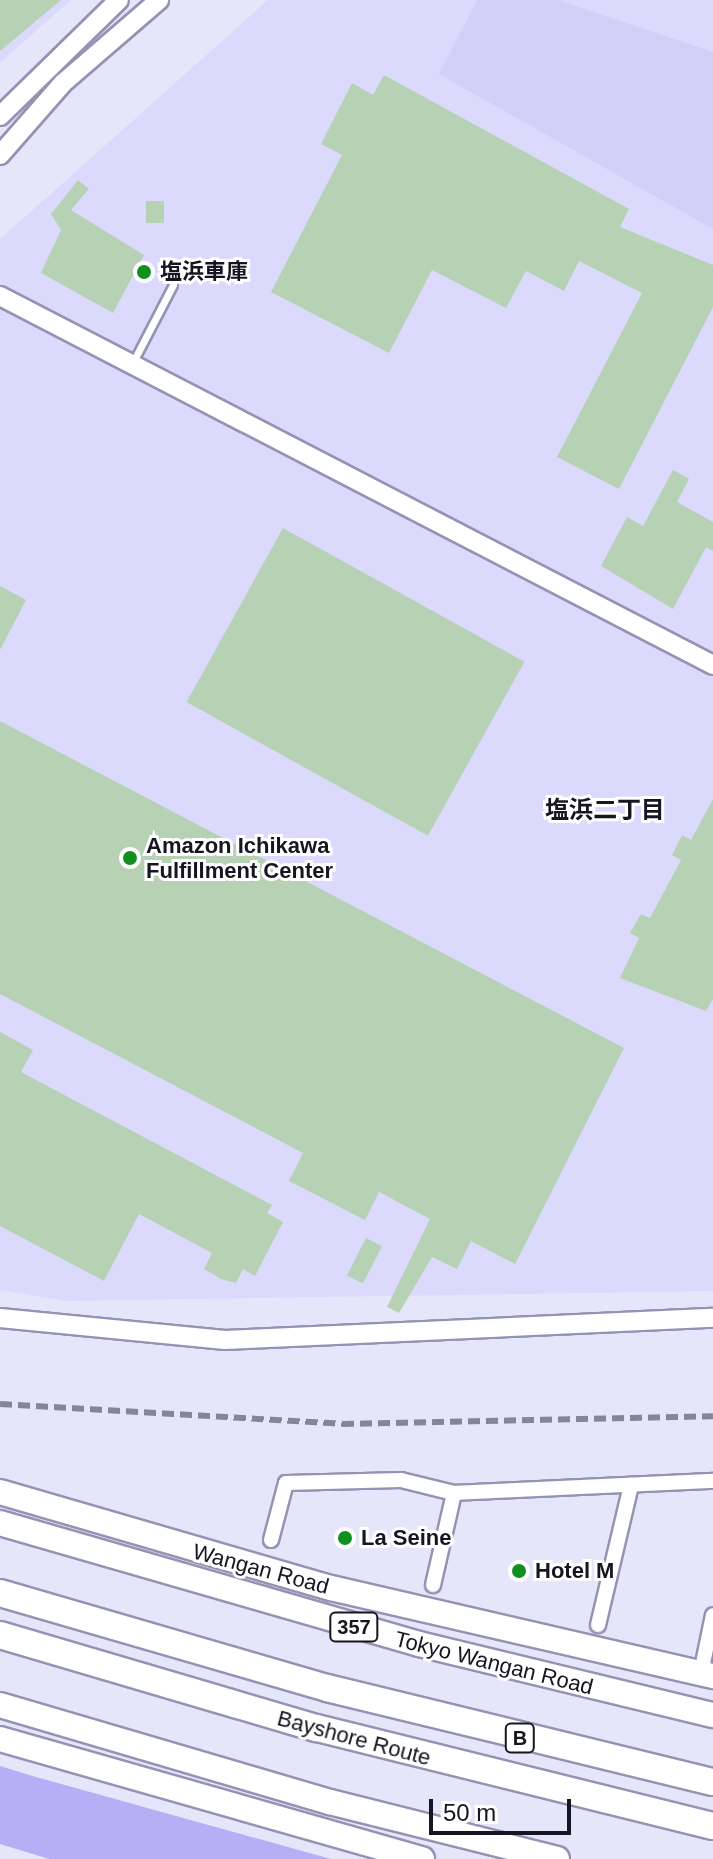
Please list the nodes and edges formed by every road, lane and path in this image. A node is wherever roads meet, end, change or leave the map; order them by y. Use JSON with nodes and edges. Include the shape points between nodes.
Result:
{"nodes":[{"id":1,"x":119,"y":0,"type":"edge"},
{"id":2,"x":159,"y":0,"type":"edge"},
{"id":3,"x":0,"y":116,"type":"edge"},
{"id":4,"x":0,"y":155,"type":"edge"},
{"id":5,"x":173,"y":285,"type":"dead end"},
{"id":6,"x":0,"y":296,"type":"edge"},
{"id":7,"x":132,"y":364,"type":"junction"},
{"id":8,"x":713,"y":665,"type":"edge"},
{"id":9,"x":0,"y":1318,"type":"edge"},
{"id":10,"x":713,"y":1318,"type":"edge"},
{"id":11,"x":713,"y":1481,"type":"edge"},
{"id":12,"x":631,"y":1485,"type":"junction"},
{"id":13,"x":0,"y":1492,"type":"edge"},
{"id":14,"x":454,"y":1493,"type":"junction"},
{"id":15,"x":0,"y":1523,"type":"edge"},
{"id":16,"x":271,"y":1540,"type":"dead end"},
{"id":17,"x":433,"y":1585,"type":"dead end"},
{"id":18,"x":0,"y":1593,"type":"edge"},
{"id":19,"x":713,"y":1615,"type":"edge"},
{"id":20,"x":598,"y":1625,"type":"dead end"},
{"id":21,"x":0,"y":1635,"type":"edge"},
{"id":22,"x":707,"y":1675,"type":"edge"},
{"id":23,"x":0,"y":1705,"type":"edge"},
{"id":24,"x":713,"y":1715,"type":"edge"},
{"id":25,"x":0,"y":1739,"type":"edge"},
{"id":26,"x":713,"y":1782,"type":"edge"},
{"id":27,"x":713,"y":1826,"type":"edge"},
{"id":28,"x":422,"y":1859,"type":"edge"},
{"id":29,"x":557,"y":1859,"type":"edge"}],
"edges":[{"from":1,"to":3,"type":"street"},
{"from":2,"to":4,"type":"street","via":[[63,83]]},
{"from":5,"to":7,"type":"lane"},
{"from":6,"to":7,"type":"street"},
{"from":7,"to":8,"type":"street"},
{"from":9,"to":10,"type":"street","via":[[225,1340]]},
{"from":11,"to":12,"type":"street"},
{"from":12,"to":14,"type":"street"},
{"from":12,"to":20,"type":"street"},
{"from":13,"to":22,"type":"highway","name":"Wangan Road","number":"357","via":[[331,1588]]},
{"from":14,"to":16,"type":"street","via":[[401,1480],[286,1483]]},
{"from":14,"to":17,"type":"street"},
{"from":15,"to":24,"type":"highway","name":"Tokyo Wangan Road","number":"357","via":[[390,1637]]},
{"from":18,"to":26,"type":"highway","name":"Bayshore Route","number":"B","via":[[327,1688]]},
{"from":19,"to":22,"type":"street"},
{"from":21,"to":27,"type":"highway","name":"Bayshore Route","number":"B","via":[[317,1728]]},
{"from":23,"to":29,"type":"highway","via":[[330,1802]]},
{"from":25,"to":28,"type":"highway"}]}
